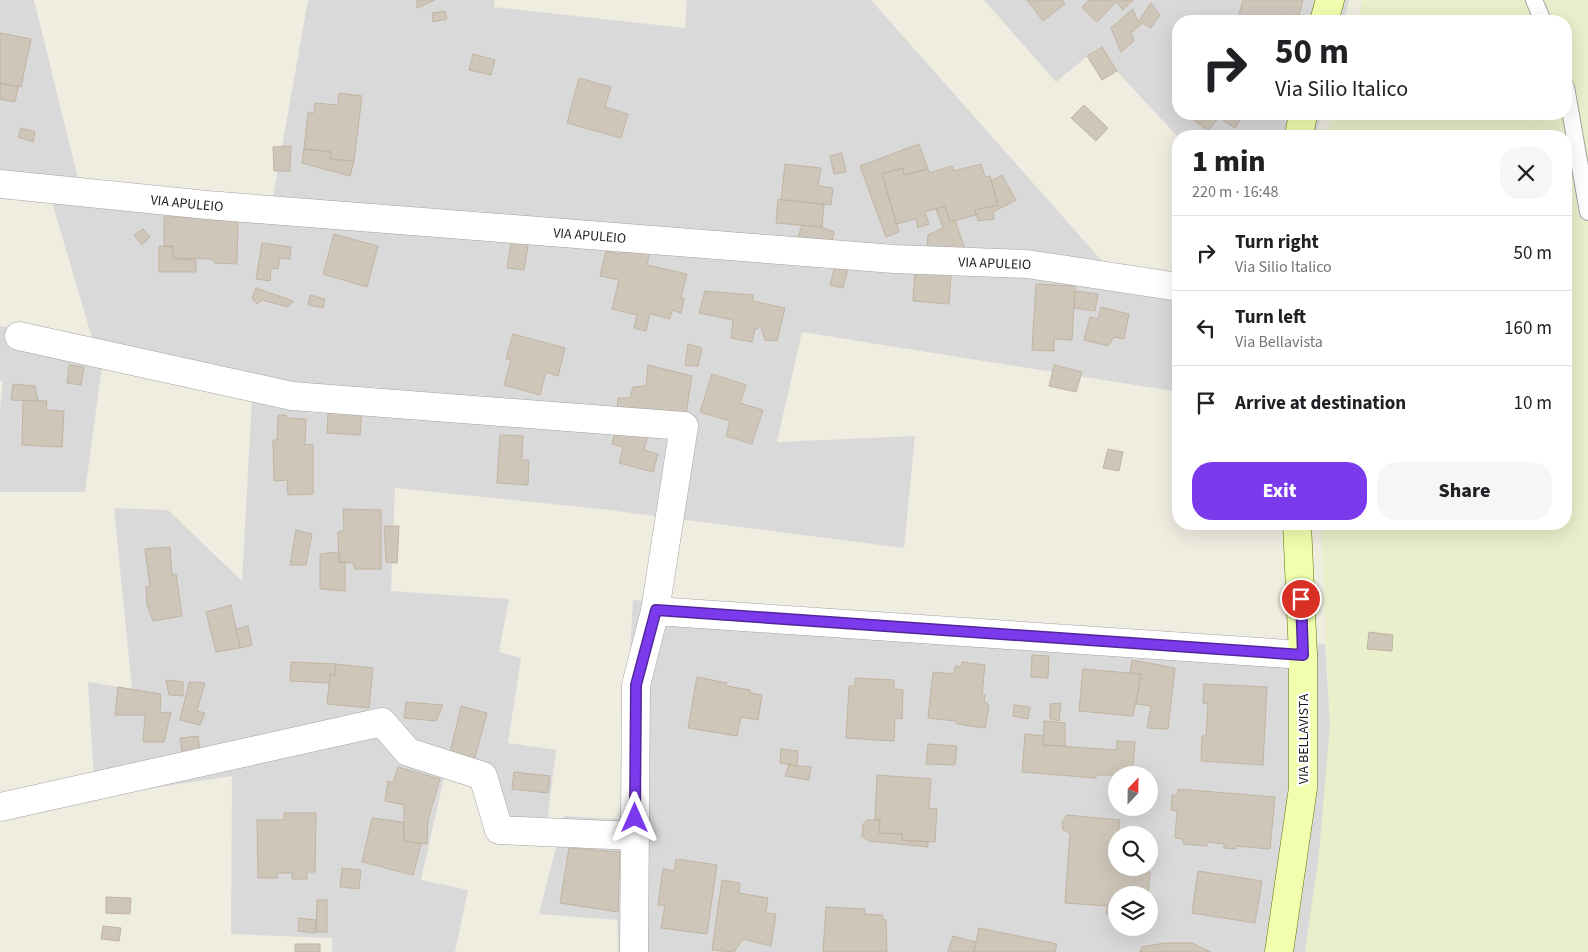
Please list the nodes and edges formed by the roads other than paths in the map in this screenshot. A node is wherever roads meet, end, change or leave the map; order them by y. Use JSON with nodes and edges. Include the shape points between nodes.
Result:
{"nodes":[{"id":1,"x":1330,"y":0,"type":"edge"},
{"id":2,"x":1534,"y":0,"type":"edge"},
{"id":3,"x":1326,"y":15,"type":"edge"},
{"id":4,"x":1540,"y":15,"type":"edge"},
{"id":5,"x":1572,"y":120,"type":"edge"},
{"id":6,"x":0,"y":184,"type":"edge"},
{"id":7,"x":1588,"y":212,"type":"edge"},
{"id":8,"x":1172,"y":285,"type":"edge"},
{"id":9,"x":19,"y":336,"type":"dead end"},
{"id":10,"x":1298,"y":530,"type":"edge"},
{"id":11,"x":656,"y":610,"type":"junction"},
{"id":12,"x":1303,"y":655,"type":"junction"},
{"id":13,"x":0,"y":807,"type":"edge"},
{"id":14,"x":635,"y":836,"type":"junction"},
{"id":15,"x":634,"y":952,"type":"edge"},
{"id":16,"x":1279,"y":952,"type":"edge"}],
"edges":[{"from":1,"to":3,"type":"street"},
{"from":2,"to":4,"type":"lane"},
{"from":5,"to":7,"type":"lane"},
{"from":6,"to":8,"type":"street","name":"VIA APULEIO","via":[[217,206],[854,256],[1027,264]]},
{"from":9,"to":11,"type":"street","via":[[292,396],[684,426]]},
{"from":10,"to":12,"type":"street","name":"VIA BELLAVISTA"},
{"from":11,"to":12,"type":"street"},
{"from":11,"to":14,"type":"street","via":[[636,685]]},
{"from":12,"to":16,"type":"street","name":"VIA BELLAVISTA","via":[[1303,788]]},
{"from":13,"to":14,"type":"street","via":[[382,722],[408,752],[483,776],[499,830]]},
{"from":14,"to":15,"type":"street"}]}
